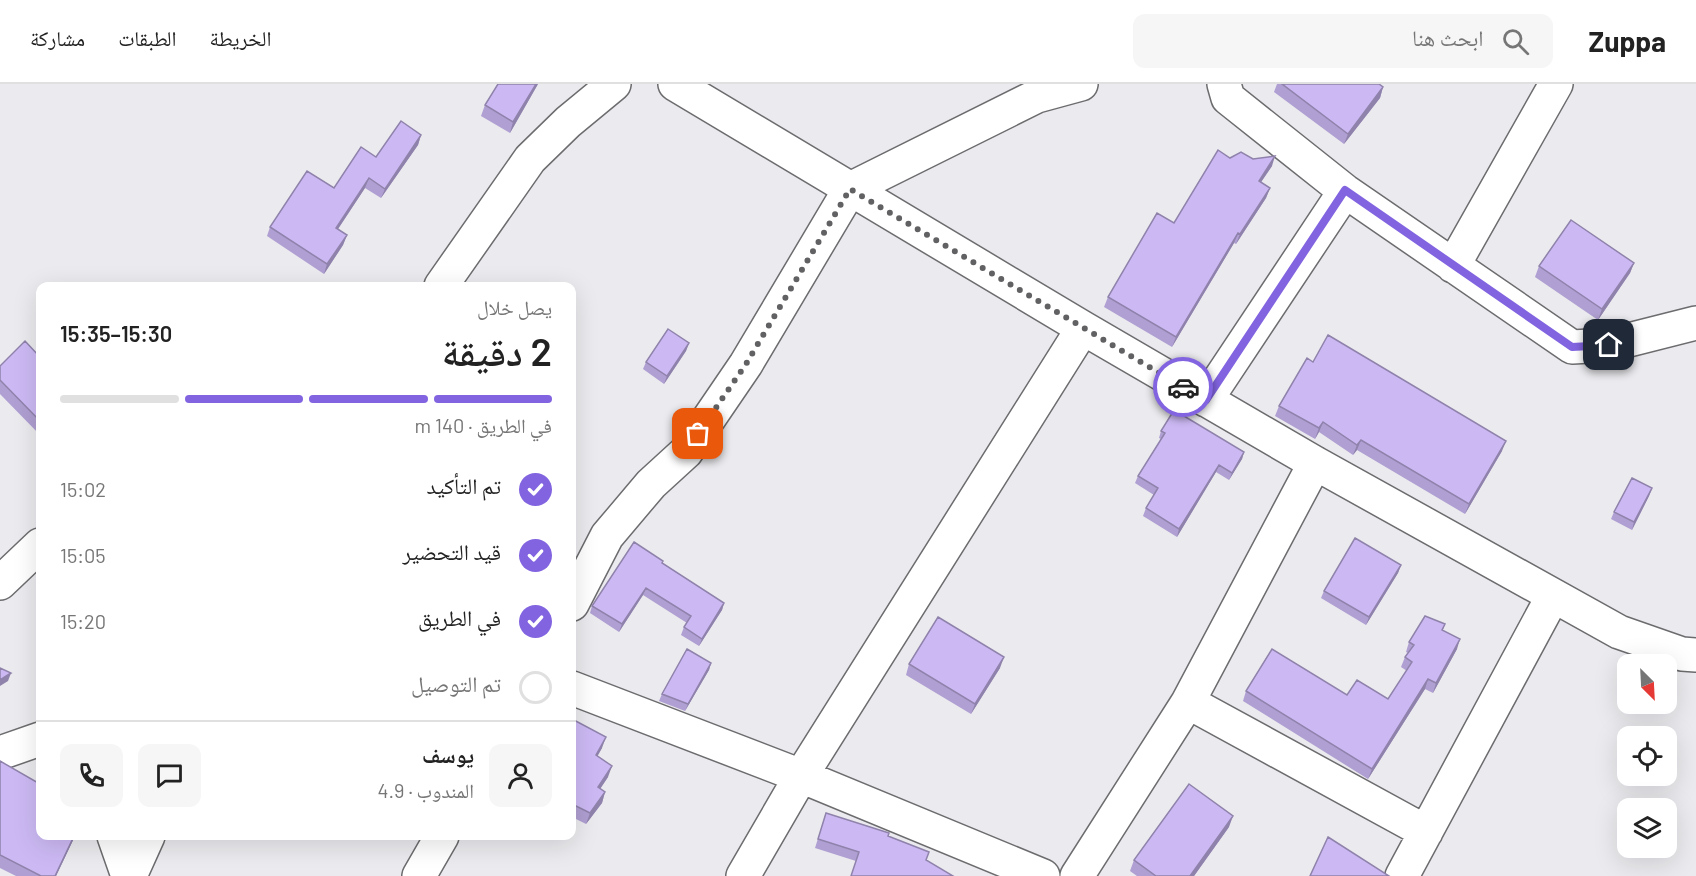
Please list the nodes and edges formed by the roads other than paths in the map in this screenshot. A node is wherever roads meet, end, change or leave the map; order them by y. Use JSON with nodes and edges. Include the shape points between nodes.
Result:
{"nodes":[{"id":1,"x":614,"y":84,"type":"edge"},
{"id":2,"x":675,"y":84,"type":"edge"},
{"id":3,"x":1081,"y":84,"type":"edge"},
{"id":4,"x":1556,"y":84,"type":"edge"},
{"id":5,"x":1222,"y":85,"type":"edge"},
{"id":6,"x":850,"y":189,"type":"junction"},
{"id":7,"x":1345,"y":190,"type":"junction"},
{"id":8,"x":1453,"y":266,"type":"junction"},
{"id":9,"x":444,"y":282,"type":"edge"},
{"id":10,"x":1696,"y":323,"type":"edge"},
{"id":11,"x":1083,"y":328,"type":"junction"},
{"id":12,"x":1206,"y":400,"type":"junction"},
{"id":13,"x":1315,"y":463,"type":"junction"},
{"id":14,"x":36,"y":549,"type":"edge"},
{"id":15,"x":0,"y":583,"type":"edge"},
{"id":16,"x":576,"y":596,"type":"edge"},
{"id":17,"x":1553,"y":596,"type":"junction"},
{"id":18,"x":1696,"y":655,"type":"edge"},
{"id":19,"x":576,"y":689,"type":"edge"},
{"id":20,"x":1188,"y":702,"type":"junction"},
{"id":21,"x":36,"y":740,"type":"edge"},
{"id":22,"x":0,"y":753,"type":"edge"},
{"id":23,"x":801,"y":776,"type":"junction"},
{"id":24,"x":1426,"y":832,"type":"junction"},
{"id":25,"x":116,"y":840,"type":"edge"},
{"id":26,"x":146,"y":840,"type":"edge"},
{"id":27,"x":440,"y":840,"type":"edge"},
{"id":28,"x":129,"y":876,"type":"edge"},
{"id":29,"x":419,"y":876,"type":"edge"},
{"id":30,"x":743,"y":876,"type":"edge"},
{"id":31,"x":1043,"y":876,"type":"edge"},
{"id":32,"x":1077,"y":876,"type":"edge"},
{"id":33,"x":1402,"y":876,"type":"edge"}],
"edges":[{"from":1,"to":9,"type":"street","via":[[530,159]]},
{"from":2,"to":6,"type":"street"},
{"from":3,"to":6,"type":"street","via":[[1037,96]]},
{"from":4,"to":8,"type":"street"},
{"from":5,"to":7,"type":"street","via":[[1228,98]]},
{"from":6,"to":11,"type":"street"},
{"from":6,"to":16,"type":"street","via":[[746,364],[686,452],[651,484],[607,536]]},
{"from":7,"to":8,"type":"street"},
{"from":7,"to":12,"type":"street"},
{"from":8,"to":10,"type":"street","via":[[1572,347],[1609,345]]},
{"from":11,"to":12,"type":"street"},
{"from":11,"to":23,"type":"street"},
{"from":12,"to":13,"type":"street"},
{"from":13,"to":17,"type":"street"},
{"from":13,"to":20,"type":"street"},
{"from":14,"to":15,"type":"street"},
{"from":17,"to":18,"type":"street","via":[[1619,632],[1682,654]]},
{"from":17,"to":24,"type":"street"},
{"from":19,"to":23,"type":"street"},
{"from":20,"to":24,"type":"street"},
{"from":20,"to":32,"type":"street"},
{"from":21,"to":22,"type":"street"},
{"from":23,"to":30,"type":"street"},
{"from":23,"to":31,"type":"street"},
{"from":24,"to":33,"type":"street"},
{"from":25,"to":28,"type":"street"},
{"from":26,"to":28,"type":"street"},
{"from":27,"to":29,"type":"street"}]}
